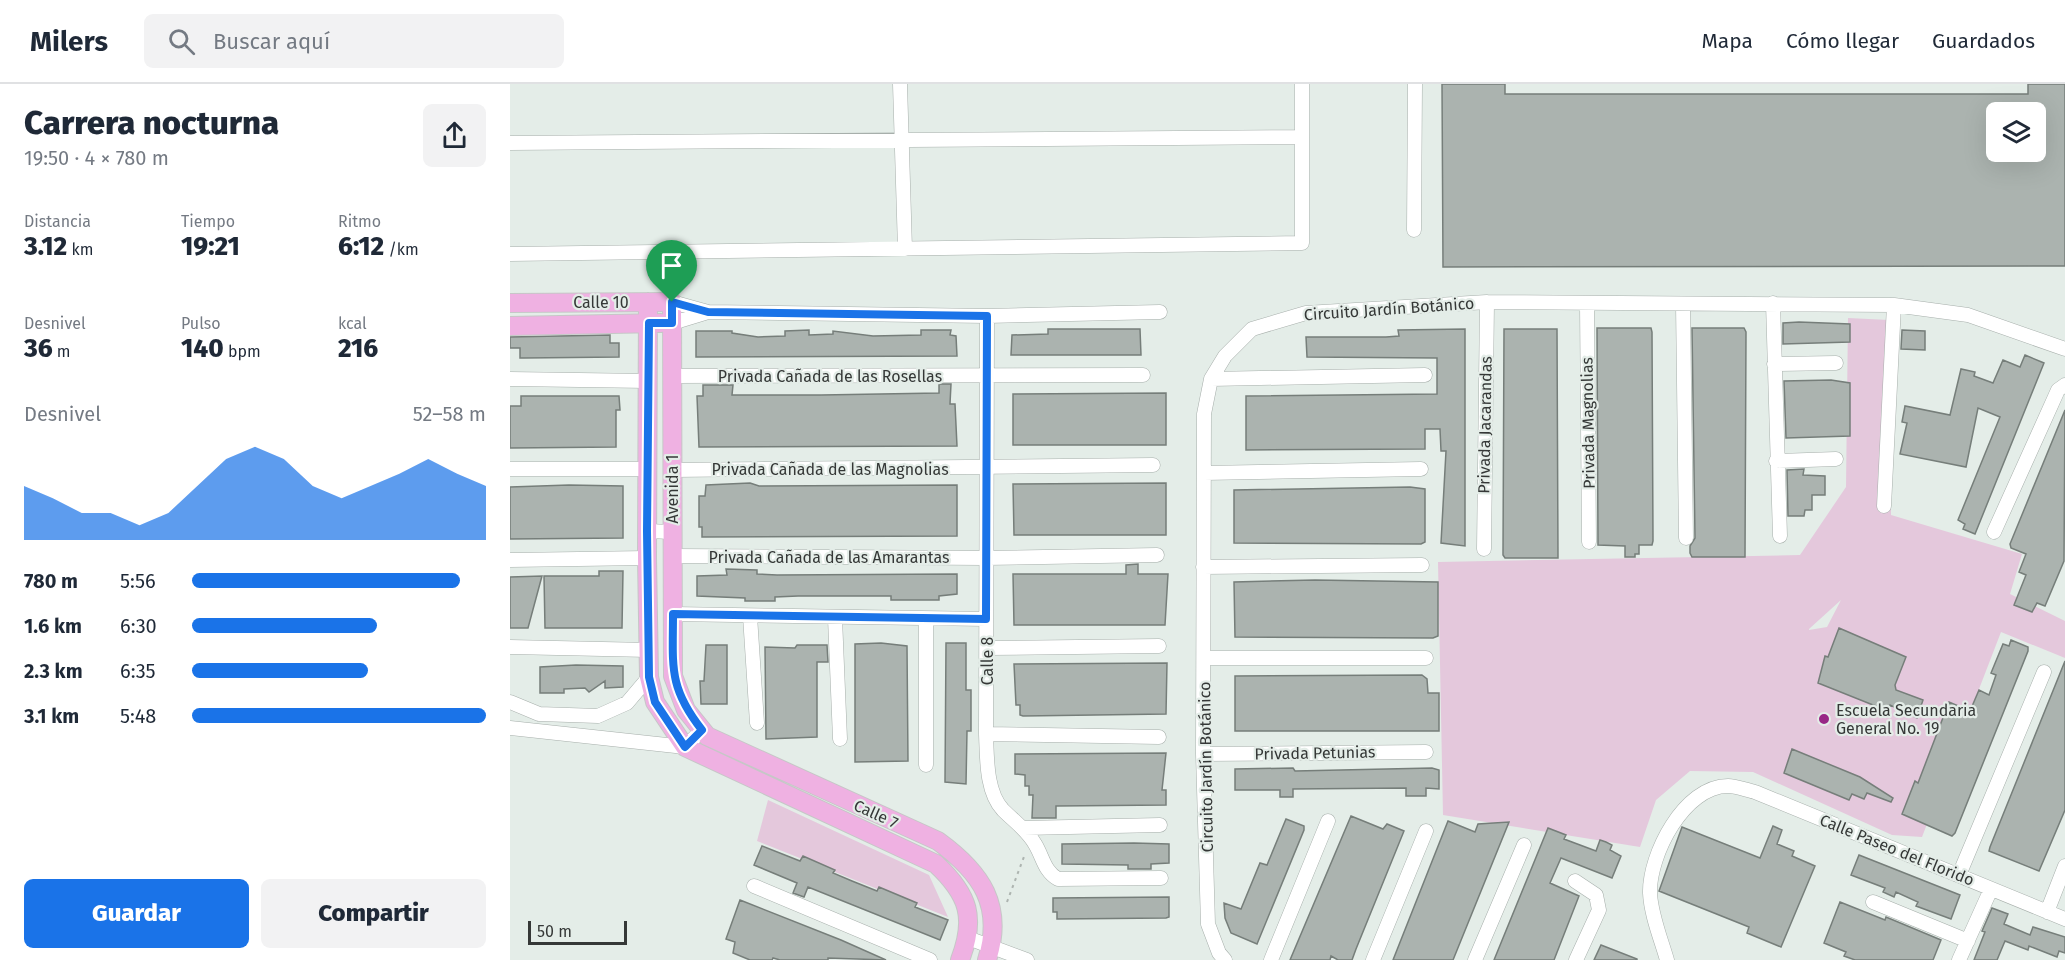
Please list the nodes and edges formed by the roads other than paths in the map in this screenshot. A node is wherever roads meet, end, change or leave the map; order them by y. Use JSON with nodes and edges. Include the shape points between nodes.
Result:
{"nodes":[{"id":1,"x":900,"y":84,"type":"edge"},
{"id":2,"x":1302,"y":84,"type":"edge"},
{"id":3,"x":1416,"y":84,"type":"edge"},
{"id":4,"x":1302,"y":137,"type":"junction"},
{"id":5,"x":903,"y":140,"type":"junction"},
{"id":6,"x":510,"y":143,"type":"edge"},
{"id":7,"x":1414,"y":230,"type":"dead end"},
{"id":8,"x":905,"y":249,"type":"junction"},
{"id":9,"x":510,"y":254,"type":"edge"},
{"id":10,"x":648,"y":302,"type":"junction"},
{"id":11,"x":672,"y":302,"type":"junction"},
{"id":12,"x":1487,"y":302,"type":"junction"},
{"id":13,"x":510,"y":303,"type":"edge"},
{"id":14,"x":1773,"y":303,"type":"junction"},
{"id":15,"x":1587,"y":304,"type":"junction"},
{"id":16,"x":1683,"y":304,"type":"junction"},
{"id":17,"x":1894,"y":305,"type":"junction"},
{"id":18,"x":708,"y":312,"type":"junction"},
{"id":19,"x":1160,"y":312,"type":"dead end"},
{"id":20,"x":987,"y":316,"type":"junction"},
{"id":21,"x":649,"y":323,"type":"junction"},
{"id":22,"x":672,"y":323,"type":"junction"},
{"id":23,"x":510,"y":326,"type":"edge"},
{"id":24,"x":2065,"y":349,"type":"edge"},
{"id":25,"x":1836,"y":363,"type":"dead end"},
{"id":26,"x":1774,"y":364,"type":"junction"},
{"id":27,"x":1143,"y":375,"type":"dead end"},
{"id":28,"x":1425,"y":375,"type":"dead end"},
{"id":29,"x":671,"y":376,"type":"junction"},
{"id":30,"x":988,"y":377,"type":"junction"},
{"id":31,"x":510,"y":379,"type":"edge"},
{"id":32,"x":1211,"y":379,"type":"junction"},
{"id":33,"x":648,"y":381,"type":"junction"},
{"id":34,"x":2065,"y":385,"type":"edge"},
{"id":35,"x":1836,"y":459,"type":"dead end"},
{"id":36,"x":1776,"y":461,"type":"junction"},
{"id":37,"x":1153,"y":465,"type":"dead end"},
{"id":38,"x":987,"y":468,"type":"junction"},
{"id":39,"x":510,"y":469,"type":"edge"},
{"id":40,"x":648,"y":469,"type":"junction"},
{"id":41,"x":1421,"y":469,"type":"dead end"},
{"id":42,"x":672,"y":470,"type":"junction"},
{"id":43,"x":1204,"y":473,"type":"junction"},
{"id":44,"x":1884,"y":506,"type":"dead end"},
{"id":45,"x":647,"y":531,"type":"junction"},
{"id":46,"x":672,"y":532,"type":"junction"},
{"id":47,"x":1994,"y":532,"type":"dead end"},
{"id":48,"x":1780,"y":536,"type":"dead end"},
{"id":49,"x":1686,"y":538,"type":"dead end"},
{"id":50,"x":1589,"y":542,"type":"dead end"},
{"id":51,"x":1484,"y":549,"type":"dead end"},
{"id":52,"x":1157,"y":555,"type":"dead end"},
{"id":53,"x":673,"y":556,"type":"junction"},
{"id":54,"x":647,"y":558,"type":"junction"},
{"id":55,"x":985,"y":558,"type":"junction"},
{"id":56,"x":510,"y":560,"type":"edge"},
{"id":57,"x":1422,"y":565,"type":"dead end"},
{"id":58,"x":1203,"y":567,"type":"junction"},
{"id":59,"x":673,"y":614,"type":"junction"},
{"id":60,"x":750,"y":616,"type":"junction"},
{"id":61,"x":835,"y":618,"type":"junction"},
{"id":62,"x":926,"y":619,"type":"junction"},
{"id":63,"x":986,"y":619,"type":"junction"},
{"id":64,"x":1160,"y":646,"type":"dead end"},
{"id":65,"x":510,"y":647,"type":"edge"},
{"id":66,"x":987,"y":648,"type":"junction"},
{"id":67,"x":649,"y":650,"type":"junction"},
{"id":68,"x":1205,"y":658,"type":"junction"},
{"id":69,"x":1426,"y":658,"type":"dead end"},
{"id":70,"x":2044,"y":672,"type":"dead end"},
{"id":71,"x":673,"y":676,"type":"joint"},
{"id":72,"x":649,"y":677,"type":"junction"},
{"id":73,"x":510,"y":702,"type":"edge"},
{"id":74,"x":757,"y":723,"type":"dead end"},
{"id":75,"x":510,"y":728,"type":"edge"},
{"id":76,"x":702,"y":730,"type":"junction"},
{"id":77,"x":986,"y":734,"type":"junction"},
{"id":78,"x":1159,"y":737,"type":"dead end"},
{"id":79,"x":840,"y":739,"type":"dead end"},
{"id":80,"x":685,"y":747,"type":"junction"},
{"id":81,"x":1426,"y":752,"type":"dead end"},
{"id":82,"x":1203,"y":754,"type":"junction"},
{"id":83,"x":926,"y":765,"type":"dead end"},
{"id":84,"x":1328,"y":821,"type":"dead end"},
{"id":85,"x":1160,"y":825,"type":"dead end"},
{"id":86,"x":1024,"y":828,"type":"junction"},
{"id":87,"x":1426,"y":831,"type":"dead end"},
{"id":88,"x":1524,"y":845,"type":"dead end"},
{"id":89,"x":2065,"y":866,"type":"edge"},
{"id":90,"x":1959,"y":875,"type":"junction"},
{"id":91,"x":1161,"y":878,"type":"dead end"},
{"id":92,"x":1575,"y":881,"type":"dead end"},
{"id":93,"x":754,"y":886,"type":"dead end"},
{"id":94,"x":1991,"y":889,"type":"junction"},
{"id":95,"x":1873,"y":902,"type":"dead end"},
{"id":96,"x":2047,"y":912,"type":"junction"},
{"id":97,"x":2065,"y":919,"type":"edge"},
{"id":98,"x":968,"y":938,"type":"junction"},
{"id":99,"x":1968,"y":941,"type":"junction"},
{"id":100,"x":989,"y":953,"type":"edge"},
{"id":101,"x":930,"y":960,"type":"edge"},
{"id":102,"x":960,"y":960,"type":"edge"},
{"id":103,"x":1027,"y":960,"type":"edge"},
{"id":104,"x":1225,"y":960,"type":"edge"},
{"id":105,"x":1271,"y":960,"type":"edge"},
{"id":106,"x":1372,"y":960,"type":"edge"},
{"id":107,"x":1474,"y":960,"type":"edge"},
{"id":108,"x":1576,"y":960,"type":"edge"},
{"id":109,"x":1666,"y":960,"type":"edge"},
{"id":110,"x":1959,"y":960,"type":"edge"}],
"edges":[{"from":1,"to":5,"type":"street"},
{"from":2,"to":4,"type":"street"},
{"from":3,"to":7,"type":"street"},
{"from":4,"to":5,"type":"street"},
{"from":4,"to":8,"type":"street","via":[[1302,243]]},
{"from":5,"to":6,"type":"street"},
{"from":5,"to":8,"type":"street"},
{"from":8,"to":9,"type":"street"},
{"from":10,"to":11,"type":"main road","name":"Calle 10"},
{"from":10,"to":13,"type":"main road","name":"Calle 10"},
{"from":10,"to":21,"type":"main road","name":"Avenida 1"},
{"from":11,"to":18,"type":"street","name":"Calle 10"},
{"from":11,"to":22,"type":"main road","name":"Avenida 1"},
{"from":12,"to":15,"type":"street","name":"Circuito Jardín Botánico"},
{"from":12,"to":32,"type":"street","name":"Circuito Jardín Botánico","via":[[1306,313],[1252,329],[1225,356]]},
{"from":12,"to":51,"type":"street","name":"Privada Jacarandas"},
{"from":14,"to":16,"type":"street","name":"Circuito Jardín Botánico"},
{"from":14,"to":17,"type":"street","name":"Circuito Jardín Botánico"},
{"from":14,"to":26,"type":"street"},
{"from":15,"to":16,"type":"street","name":"Circuito Jardín Botánico"},
{"from":15,"to":50,"type":"street","name":"Privada Magnolias"},
{"from":16,"to":49,"type":"street"},
{"from":17,"to":24,"type":"street","name":"Circuito Jardín Botánico","via":[[1968,315]]},
{"from":17,"to":44,"type":"street"},
{"from":18,"to":20,"type":"street"},
{"from":18,"to":22,"type":"street","name":"Calle 10"},
{"from":19,"to":20,"type":"street"},
{"from":20,"to":30,"type":"street","name":"Calle 8"},
{"from":21,"to":22,"type":"main road","name":"Calle 10"},
{"from":21,"to":23,"type":"main road","name":"Calle 10"},
{"from":21,"to":33,"type":"main road","name":"Avenida 1"},
{"from":22,"to":29,"type":"main road","name":"Avenida 1"},
{"from":25,"to":26,"type":"street"},
{"from":26,"to":36,"type":"street"},
{"from":27,"to":30,"type":"street","name":"Privada Cañada de las Rosellas"},
{"from":28,"to":32,"type":"street"},
{"from":29,"to":30,"type":"street","name":"Privada Cañada de las Rosellas"},
{"from":29,"to":42,"type":"main road","name":"Avenida 1"},
{"from":30,"to":38,"type":"street","name":"Calle 8"},
{"from":31,"to":33,"type":"street"},
{"from":32,"to":43,"type":"street","name":"Circuito Jardín Botánico","via":[[1204,414]]},
{"from":33,"to":40,"type":"main road","name":"Avenida 1"},
{"from":34,"to":47,"type":"street","via":[[2058,390]]},
{"from":35,"to":36,"type":"street"},
{"from":36,"to":48,"type":"street"},
{"from":37,"to":38,"type":"street","name":"Privada Cañada de las Magnolias"},
{"from":38,"to":42,"type":"street","name":"Privada Cañada de las Magnolias"},
{"from":38,"to":55,"type":"street","name":"Calle 8"},
{"from":39,"to":40,"type":"street"},
{"from":40,"to":45,"type":"main road","name":"Avenida 1"},
{"from":41,"to":43,"type":"street"},
{"from":42,"to":46,"type":"main road","name":"Avenida 1"},
{"from":43,"to":58,"type":"street","name":"Circuito Jardín Botánico"},
{"from":45,"to":46,"type":"street"},
{"from":45,"to":54,"type":"main road","name":"Avenida 1"},
{"from":46,"to":53,"type":"main road","name":"Avenida 1"},
{"from":52,"to":55,"type":"street","name":"Privada Cañada de las Amarantas"},
{"from":53,"to":55,"type":"street","name":"Privada Cañada de las Amarantas"},
{"from":53,"to":59,"type":"main road","name":"Avenida 1"},
{"from":54,"to":56,"type":"street"},
{"from":54,"to":67,"type":"main road","name":"Avenida 1"},
{"from":55,"to":63,"type":"street","name":"Calle 8"},
{"from":57,"to":58,"type":"street"},
{"from":58,"to":68,"type":"street","name":"Circuito Jardín Botánico"},
{"from":59,"to":60,"type":"street"},
{"from":59,"to":71,"type":"main road","name":"Avenida 1"},
{"from":60,"to":61,"type":"street"},
{"from":60,"to":74,"type":"street"},
{"from":61,"to":62,"type":"street"},
{"from":61,"to":79,"type":"street"},
{"from":62,"to":63,"type":"street"},
{"from":62,"to":83,"type":"street"},
{"from":63,"to":66,"type":"street","name":"Calle 8"},
{"from":64,"to":66,"type":"street"},
{"from":65,"to":67,"type":"street"},
{"from":66,"to":77,"type":"street","name":"Calle 8"},
{"from":67,"to":72,"type":"main road","name":"Avenida 1"},
{"from":68,"to":69,"type":"street"},
{"from":68,"to":82,"type":"street","name":"Circuito Jardín Botánico"},
{"from":70,"to":90,"type":"street"},
{"from":71,"to":76,"type":"main road","name":"Calle 7","via":[[686,710]]},
{"from":72,"to":73,"type":"street","via":[[627,703],[598,716],[539,714]]},
{"from":72,"to":80,"type":"main road","via":[[655,702]]},
{"from":75,"to":80,"type":"street","name":"Calle 7"},
{"from":76,"to":80,"type":"street"},
{"from":76,"to":100,"type":"main road","name":"Calle 7","via":[[749,758],[938,842],[958,855],[991,904],[994,926]]},
{"from":77,"to":78,"type":"street"},
{"from":77,"to":86,"type":"street","name":"Calle 8","via":[[987,768],[996,799]]},
{"from":80,"to":98,"type":"main road","name":"Calle 7","via":[[936,864],[961,893],[970,923]]},
{"from":81,"to":82,"type":"street","name":"Privada Petunias"},
{"from":82,"to":104,"type":"street","name":"Circuito Jardín Botánico","via":[[1208,924]]},
{"from":84,"to":105,"type":"street"},
{"from":85,"to":86,"type":"street"},
{"from":86,"to":91,"type":"street","name":"Calle 8","via":[[1049,873],[1063,880]]},
{"from":87,"to":106,"type":"street"},
{"from":88,"to":107,"type":"street"},
{"from":89,"to":96,"type":"street"},
{"from":90,"to":94,"type":"street","name":"Calle Paseo del Florido"},
{"from":90,"to":109,"type":"street","name":"Calle Paseo del Florido","via":[[1755,792],[1727,786],[1691,801],[1662,843],[1650,893]]},
{"from":92,"to":108,"type":"street","via":[[1596,895],[1599,910]]},
{"from":93,"to":101,"type":"street"},
{"from":94,"to":96,"type":"street","name":"Calle Paseo del Florido"},
{"from":94,"to":99,"type":"street"},
{"from":95,"to":99,"type":"street"},
{"from":96,"to":97,"type":"street","name":"Calle Paseo del Florido"},
{"from":98,"to":100,"type":"street"},
{"from":98,"to":102,"type":"main road"},
{"from":99,"to":110,"type":"street"},
{"from":100,"to":103,"type":"street"}]}
